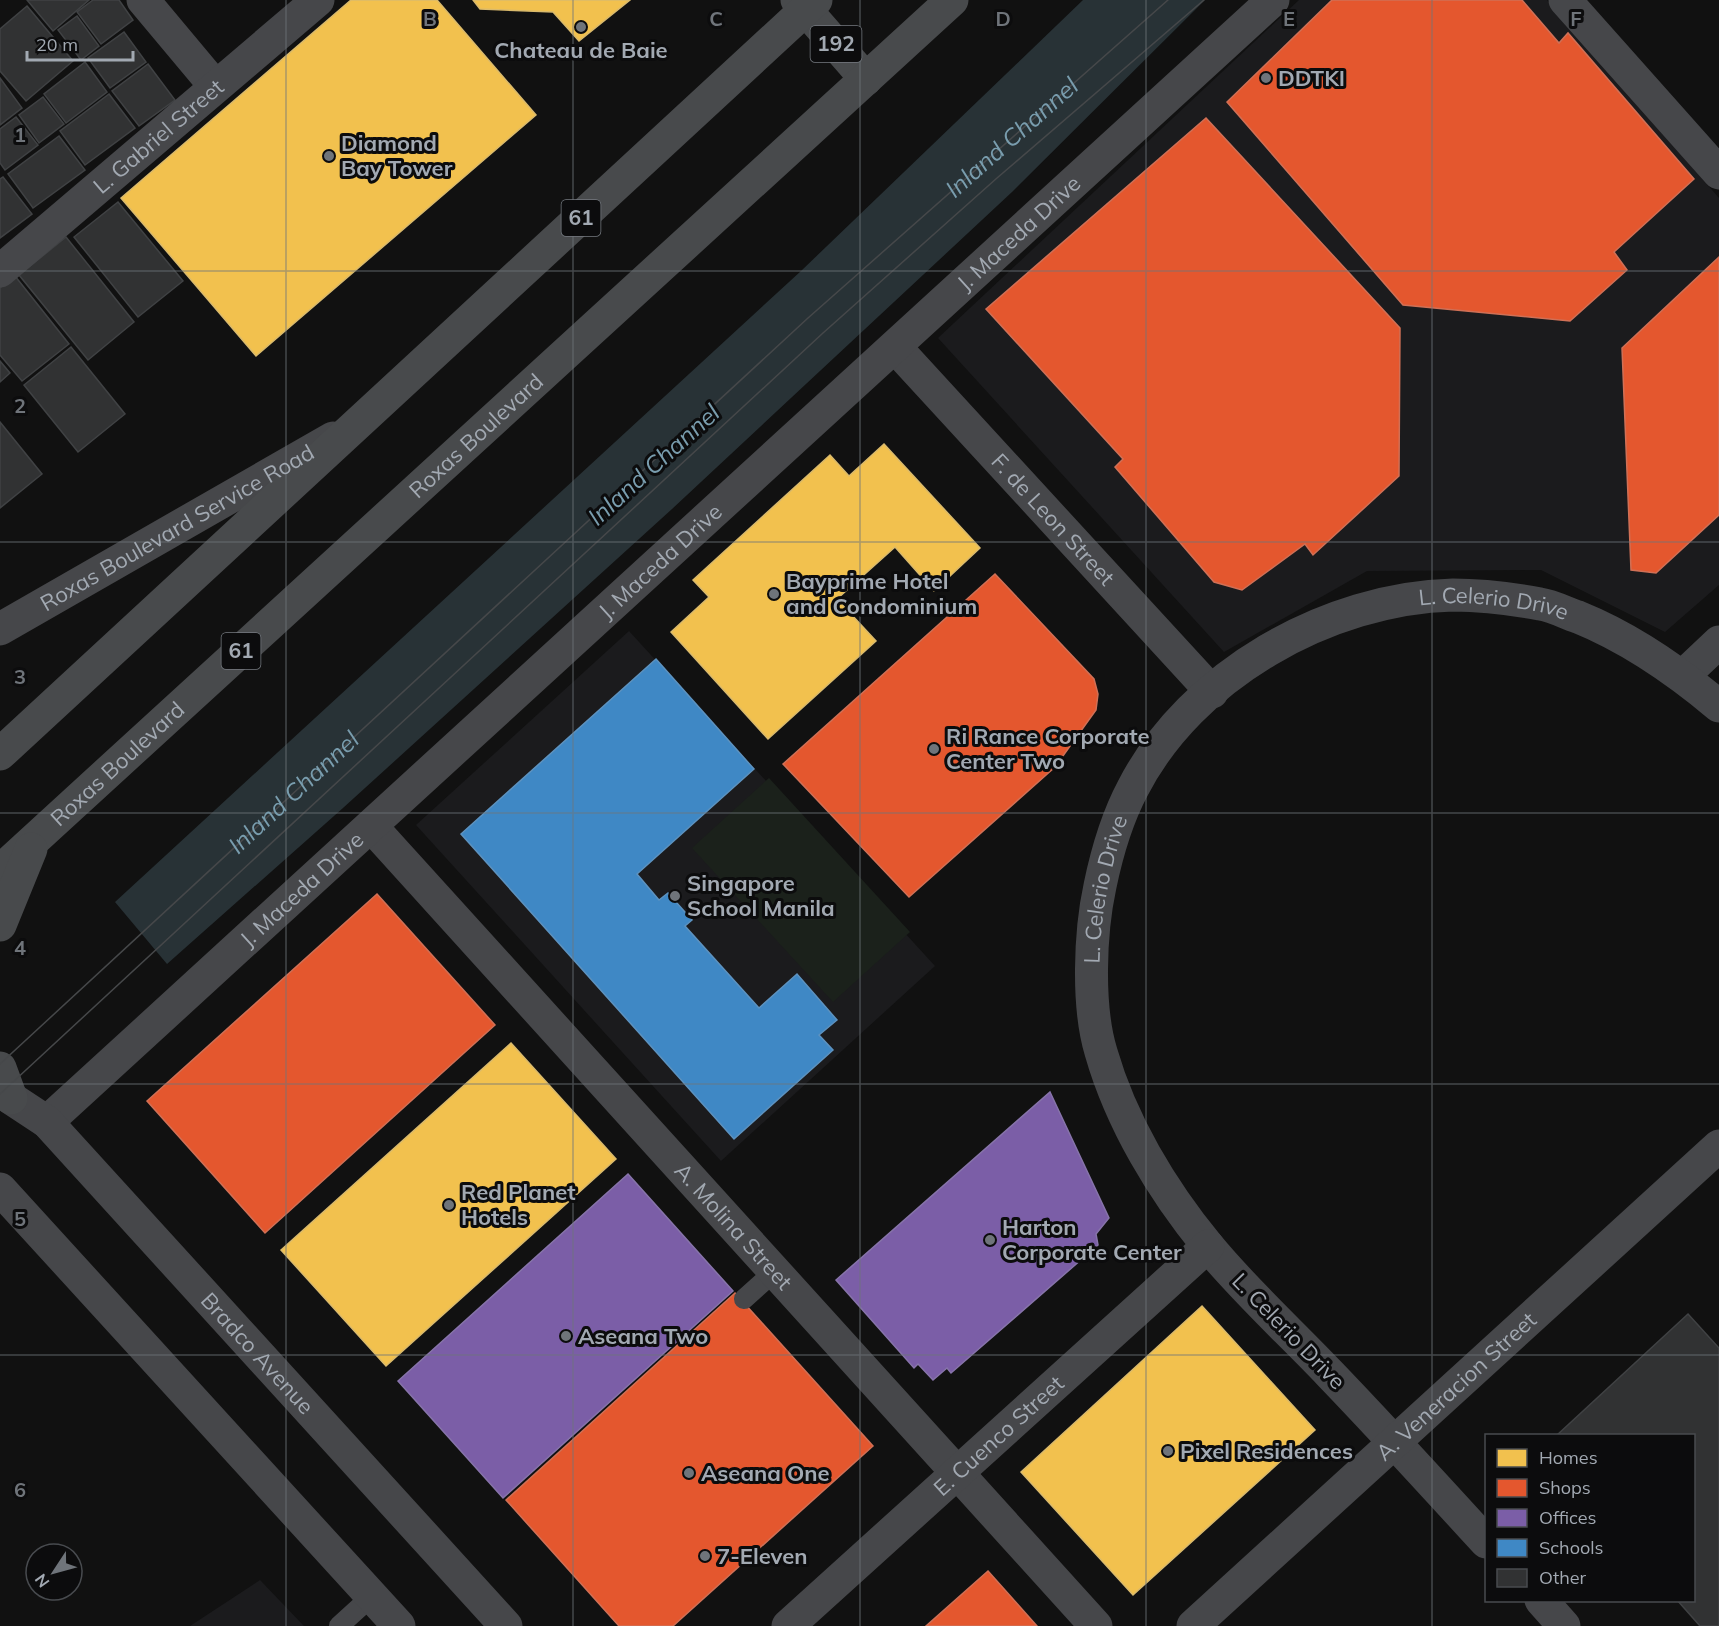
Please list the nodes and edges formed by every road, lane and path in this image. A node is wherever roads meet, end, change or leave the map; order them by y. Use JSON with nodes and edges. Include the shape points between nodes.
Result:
{"nodes":[{"id":1,"x":143,"y":0,"type":"edge"},
{"id":2,"x":318,"y":0,"type":"edge"},
{"id":3,"x":952,"y":0,"type":"edge"},
{"id":4,"x":1273,"y":0,"type":"edge"},
{"id":5,"x":1565,"y":0,"type":"edge"},
{"id":6,"x":806,"y":3,"type":"edge"},
{"id":7,"x":866,"y":79,"type":"junction"},
{"id":8,"x":215,"y":87,"type":"junction"},
{"id":9,"x":1719,"y":173,"type":"edge"},
{"id":10,"x":0,"y":271,"type":"edge"},
{"id":11,"x":895,"y":347,"type":"junction"},
{"id":12,"x":355,"y":425,"type":"junction"},
{"id":13,"x":0,"y":629,"type":"edge"},
{"id":14,"x":1719,"y":642,"type":"edge"},
{"id":15,"x":1683,"y":676,"type":"junction"},
{"id":16,"x":1212,"y":692,"type":"junction"},
{"id":17,"x":1719,"y":705,"type":"edge"},
{"id":18,"x":0,"y":754,"type":"edge"},
{"id":19,"x":371,"y":826,"type":"junction"},
{"id":20,"x":34,"y":840,"type":"junction"},
{"id":21,"x":0,"y":871,"type":"edge"},
{"id":22,"x":0,"y":925,"type":"edge"},
{"id":23,"x":0,"y":1068,"type":"edge"},
{"id":24,"x":5,"y":1094,"type":"edge"},
{"id":25,"x":47,"y":1122,"type":"junction"},
{"id":26,"x":1719,"y":1146,"type":"edge"},
{"id":27,"x":0,"y":1189,"type":"edge"},
{"id":28,"x":1208,"y":1246,"type":"junction"},
{"id":29,"x":774,"y":1272,"type":"junction"},
{"id":30,"x":744,"y":1299,"type":"dead end"},
{"id":31,"x":1395,"y":1444,"type":"junction"},
{"id":32,"x":957,"y":1474,"type":"junction"},
{"id":33,"x":1485,"y":1541,"type":"edge"},
{"id":34,"x":372,"y":1596,"type":"junction"},
{"id":35,"x":1543,"y":1602,"type":"edge"},
{"id":36,"x":339,"y":1626,"type":"edge"},
{"id":37,"x":399,"y":1626,"type":"edge"},
{"id":38,"x":506,"y":1626,"type":"edge"},
{"id":39,"x":788,"y":1626,"type":"edge"},
{"id":40,"x":1096,"y":1626,"type":"edge"},
{"id":41,"x":1193,"y":1626,"type":"edge"},
{"id":42,"x":1564,"y":1626,"type":"edge"}],
"edges":[{"from":1,"to":8,"type":"street"},
{"from":2,"to":8,"type":"street","name":"L. Gabriel Street"},
{"from":3,"to":7,"type":"main road","name":"Roxas Boulevard","number":"61"},
{"from":4,"to":11,"type":"street","name":"J. Maceda Drive"},
{"from":5,"to":9,"type":"street"},
{"from":6,"to":7,"type":"main road","number":"192"},
{"from":6,"to":12,"type":"main road","number":"61"},
{"from":7,"to":20,"type":"main road","name":"Roxas Boulevard","number":"61"},
{"from":8,"to":10,"type":"street","name":"L. Gabriel Street"},
{"from":11,"to":16,"type":"street","name":"F. de Leon Street"},
{"from":11,"to":19,"type":"street","name":"J. Maceda Drive"},
{"from":12,"to":13,"type":"street","name":"Roxas Boulevard Service Road"},
{"from":12,"to":18,"type":"main road","number":"61"},
{"from":14,"to":15,"type":"street"},
{"from":15,"to":16,"type":"street","name":"L. Celerio Drive","via":[[1609,630],[1545,604],[1454,595],[1384,604],[1333,618],[1271,646]]},
{"from":15,"to":17,"type":"street","name":"L. Celerio Drive"},
{"from":16,"to":28,"type":"street","name":"L. Celerio Drive","via":[[1170,732],[1133,787],[1108,848],[1094,912],[1091,977],[1100,1049],[1125,1114],[1156,1173]]},
{"from":19,"to":25,"type":"street","name":"J. Maceda Drive"},
{"from":19,"to":29,"type":"street","name":"A. Molina Street"},
{"from":20,"to":21,"type":"main road","name":"Roxas Boulevard","number":"61"},
{"from":20,"to":22,"type":"main road"},
{"from":23,"to":24,"type":"main road"},
{"from":24,"to":25,"type":"street","name":"Bradco Avenue"},
{"from":25,"to":38,"type":"street","name":"Bradco Avenue"},
{"from":26,"to":31,"type":"street","name":"A. Veneracion Street"},
{"from":27,"to":34,"type":"street"},
{"from":28,"to":31,"type":"street","name":"L. Celerio Drive"},
{"from":28,"to":32,"type":"street","name":"E. Cuenco Street"},
{"from":29,"to":30,"type":"lane"},
{"from":29,"to":32,"type":"street","name":"A. Molina Street"},
{"from":31,"to":33,"type":"street","name":"L. Celerio Drive"},
{"from":31,"to":41,"type":"street","name":"A. Veneracion Street"},
{"from":32,"to":39,"type":"street","name":"E. Cuenco Street"},
{"from":32,"to":40,"type":"street","name":"A. Molina Street"},
{"from":34,"to":36,"type":"lane"},
{"from":34,"to":37,"type":"street"},
{"from":35,"to":42,"type":"street"}]}
